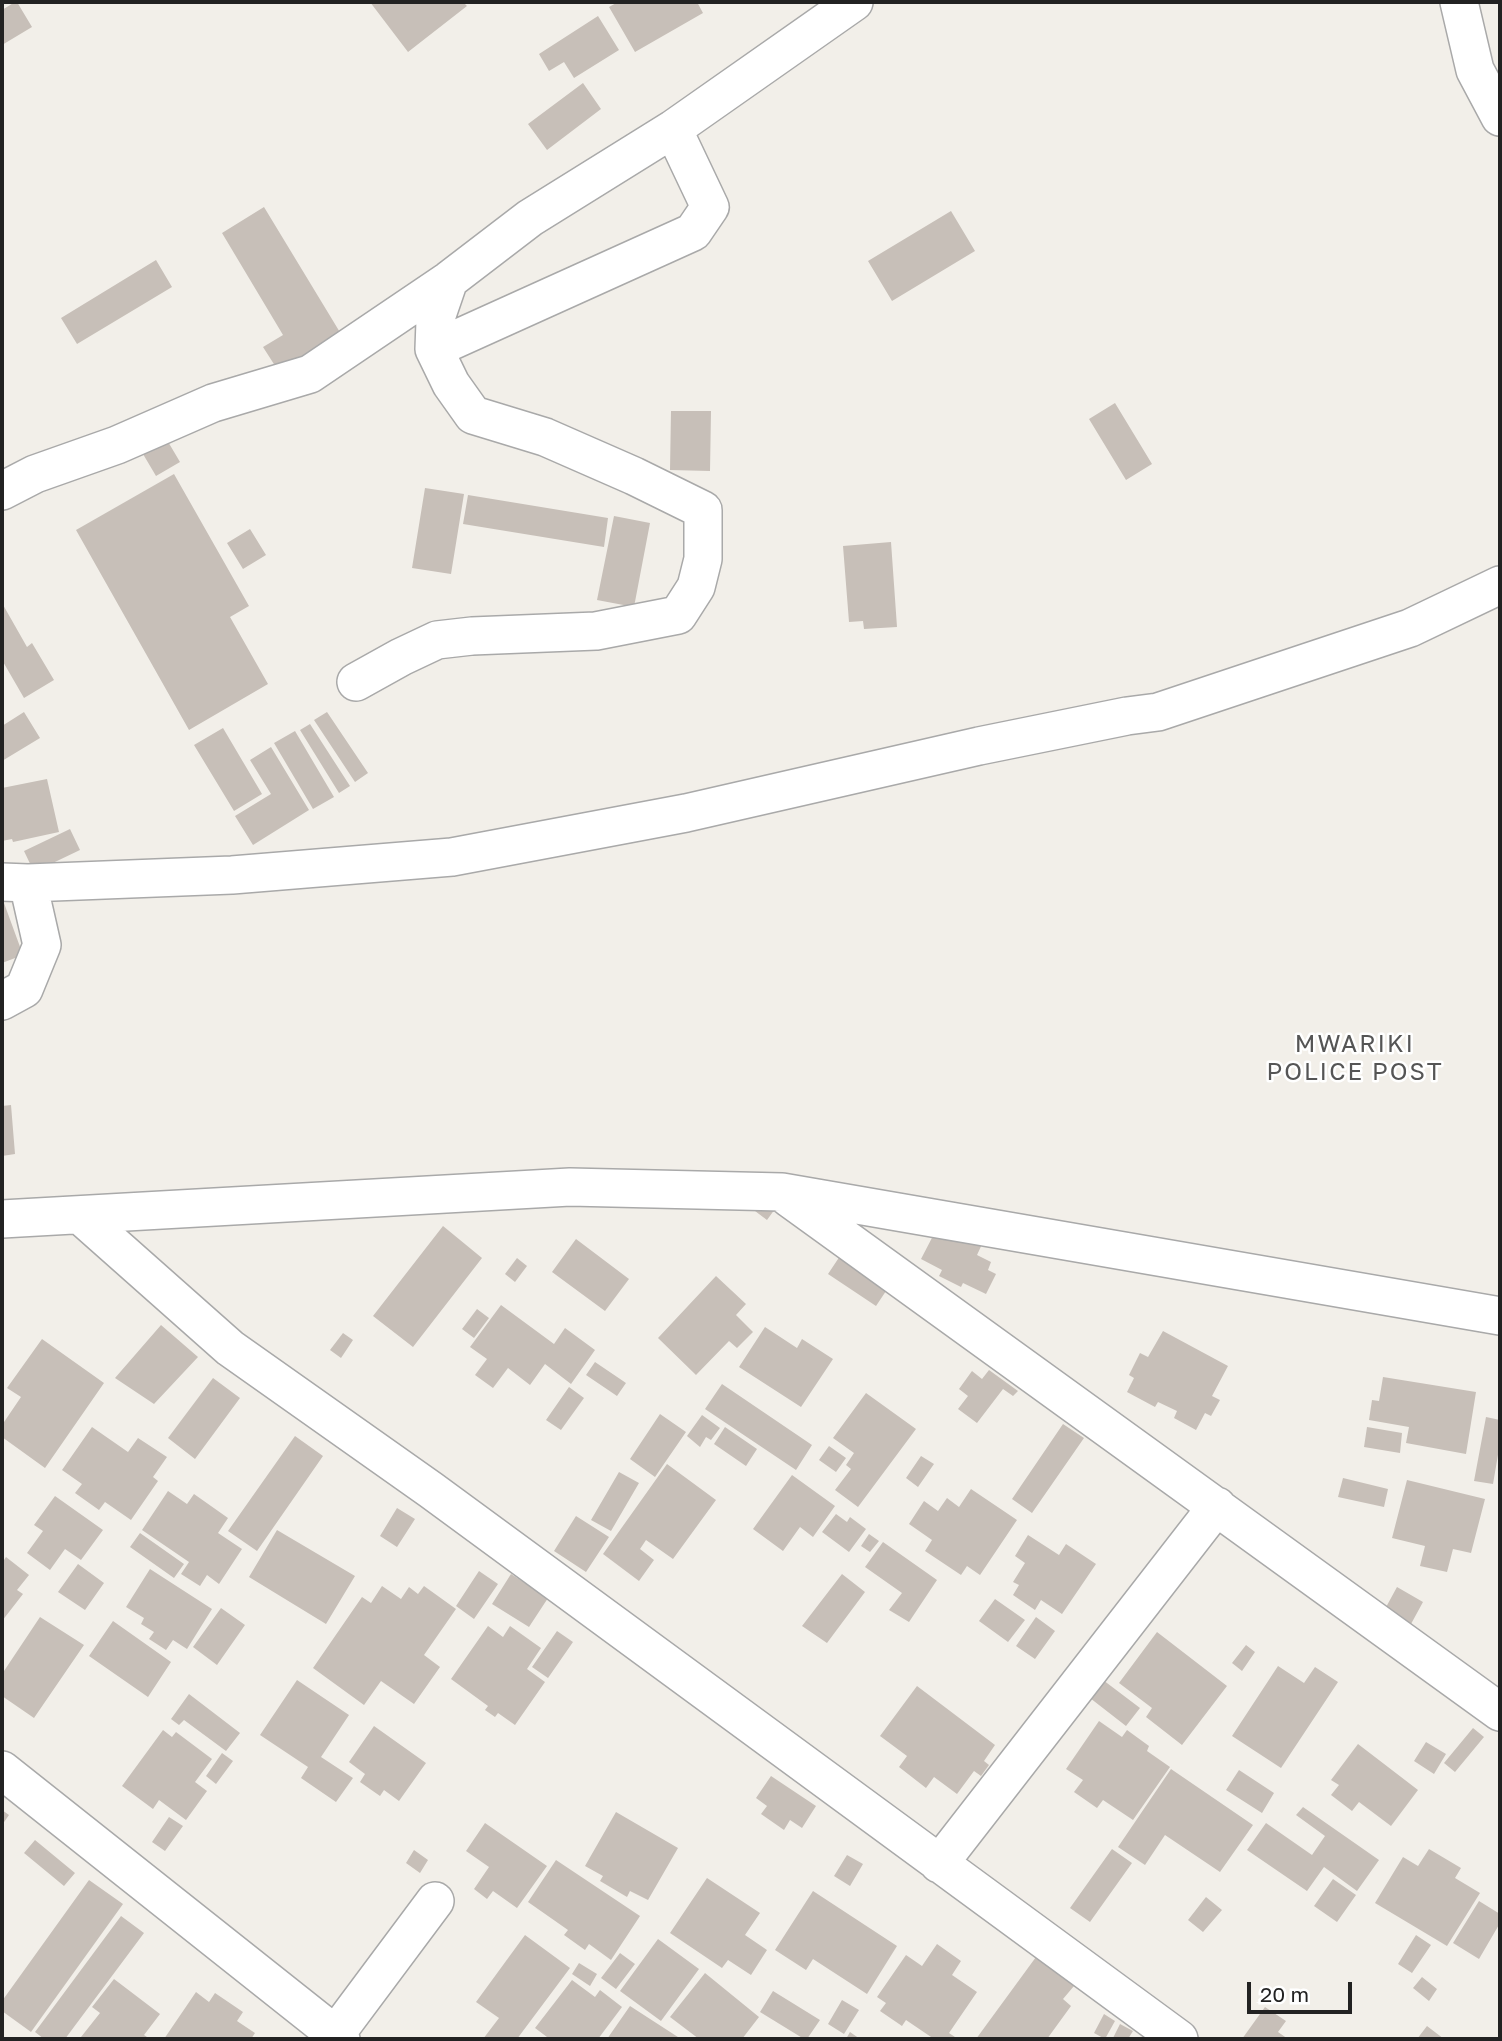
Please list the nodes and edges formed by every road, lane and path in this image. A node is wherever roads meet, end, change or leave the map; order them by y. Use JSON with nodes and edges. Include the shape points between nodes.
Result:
{"nodes":[{"id":1,"x":854,"y":2,"type":"edge"},
{"id":2,"x":1459,"y":2,"type":"edge"},
{"id":3,"x":1500,"y":117,"type":"edge"},
{"id":4,"x":673,"y":129,"type":"junction"},
{"id":5,"x":449,"y":280,"type":"junction"},
{"id":6,"x":434,"y":349,"type":"junction"},
{"id":7,"x":2,"y":491,"type":"edge"},
{"id":8,"x":1500,"y":584,"type":"edge"},
{"id":9,"x":356,"y":682,"type":"dead end"},
{"id":10,"x":15,"y":882,"type":"edge"},
{"id":11,"x":2,"y":1001,"type":"edge"},
{"id":12,"x":782,"y":1192,"type":"junction"},
{"id":13,"x":80,"y":1215,"type":"junction"},
{"id":14,"x":2,"y":1219,"type":"edge"},
{"id":15,"x":1500,"y":1316,"type":"edge"},
{"id":16,"x":1217,"y":1506,"type":"junction"},
{"id":17,"x":1500,"y":1712,"type":"edge"},
{"id":18,"x":2,"y":1770,"type":"edge"},
{"id":19,"x":939,"y":1864,"type":"junction"},
{"id":20,"x":435,"y":1901,"type":"dead end"},
{"id":21,"x":338,"y":2037,"type":"edge"},
{"id":22,"x":1179,"y":2039,"type":"edge"}],
"edges":[{"from":1,"to":4,"type":"street"},
{"from":2,"to":3,"type":"street","via":[[1475,70]]},
{"from":4,"to":5,"type":"street","via":[[530,218]]},
{"from":4,"to":6,"type":"street","via":[[710,207],[693,232]]},
{"from":5,"to":6,"type":"street","via":[[435,321]]},
{"from":5,"to":7,"type":"street","via":[[310,374],[213,404]]},
{"from":6,"to":9,"type":"street","via":[[473,415],[545,437],[703,510],[703,559],[696,587],[678,615],[596,631],[437,640]]},
{"from":8,"to":10,"type":"street","via":[[1410,628],[1158,712],[686,813],[452,857],[232,875]]},
{"from":10,"to":11,"type":"street","via":[[42,945],[24,989]]},
{"from":12,"to":13,"type":"street","via":[[570,1187]]},
{"from":12,"to":15,"type":"street"},
{"from":12,"to":16,"type":"street"},
{"from":13,"to":14,"type":"street"},
{"from":13,"to":19,"type":"street","via":[[230,1348]]},
{"from":16,"to":17,"type":"street"},
{"from":16,"to":19,"type":"street"},
{"from":18,"to":21,"type":"street"},
{"from":19,"to":22,"type":"street"},
{"from":20,"to":21,"type":"street"}]}
